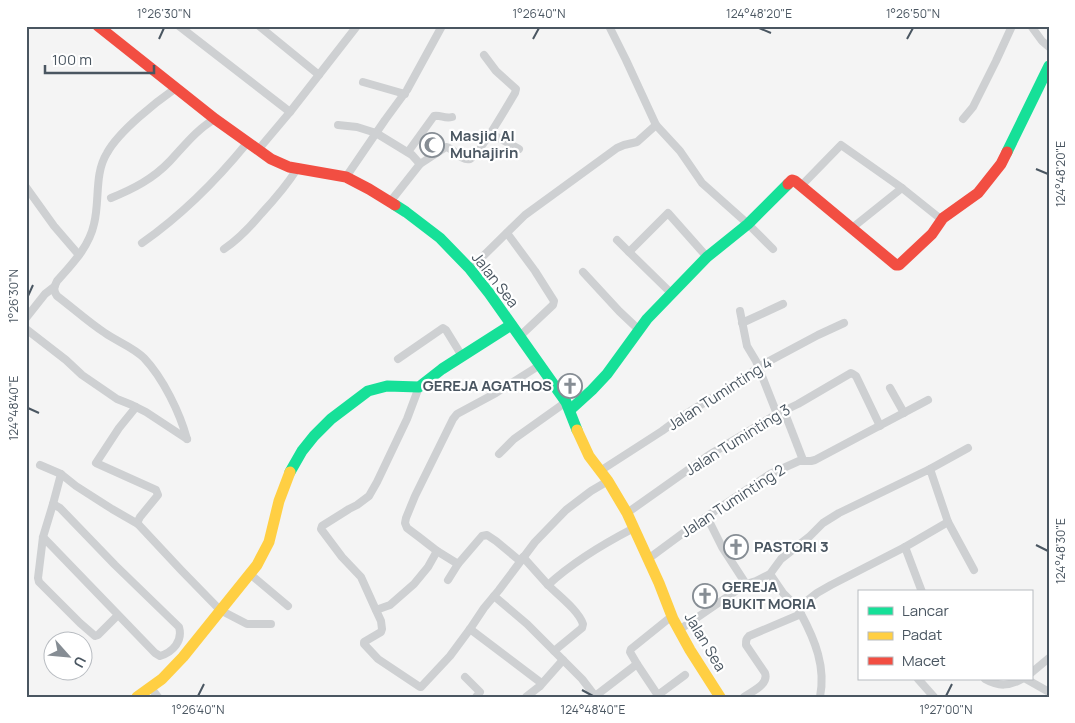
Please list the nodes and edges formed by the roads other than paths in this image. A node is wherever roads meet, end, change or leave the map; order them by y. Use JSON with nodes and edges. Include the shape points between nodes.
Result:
{"nodes":[{"id":1,"x":98,"y":26,"type":"edge"},
{"id":2,"x":179,"y":26,"type":"edge"},
{"id":3,"x":259,"y":26,"type":"edge"},
{"id":4,"x":357,"y":26,"type":"edge"},
{"id":5,"x":442,"y":26,"type":"edge"},
{"id":6,"x":609,"y":26,"type":"edge"},
{"id":7,"x":1012,"y":26,"type":"edge"},
{"id":8,"x":1031,"y":26,"type":"edge"},
{"id":9,"x":1049,"y":48,"type":"edge"},
{"id":10,"x":484,"y":55,"type":"dead end"},
{"id":11,"x":1049,"y":66,"type":"edge"},
{"id":12,"x":319,"y":75,"type":"junction"},
{"id":13,"x":363,"y":82,"type":"dead end"},
{"id":14,"x":176,"y":88,"type":"junction"},
{"id":15,"x":405,"y":94,"type":"junction"},
{"id":16,"x":290,"y":112,"type":"junction"},
{"id":17,"x":452,"y":117,"type":"dead end"},
{"id":18,"x":216,"y":119,"type":"junction"},
{"id":19,"x":963,"y":119,"type":"dead end"},
{"id":20,"x":338,"y":125,"type":"dead end"},
{"id":21,"x":656,"y":125,"type":"junction"},
{"id":22,"x":376,"y":133,"type":"junction"},
{"id":23,"x":490,"y":133,"type":"junction"},
{"id":24,"x":247,"y":143,"type":"junction"},
{"id":25,"x":518,"y":149,"type":"dead end"},
{"id":26,"x":258,"y":150,"type":"junction"},
{"id":27,"x":408,"y":152,"type":"junction"},
{"id":28,"x":420,"y":164,"type":"junction"},
{"id":29,"x":297,"y":169,"type":"junction"},
{"id":30,"x":346,"y":176,"type":"junction"},
{"id":31,"x":801,"y":186,"type":"junction"},
{"id":32,"x":26,"y":187,"type":"edge"},
{"id":33,"x":902,"y":188,"type":"junction"},
{"id":34,"x":111,"y":198,"type":"dead end"},
{"id":35,"x":390,"y":202,"type":"junction"},
{"id":36,"x":942,"y":220,"type":"junction"},
{"id":37,"x":748,"y":224,"type":"junction"},
{"id":38,"x":852,"y":228,"type":"junction"},
{"id":39,"x":507,"y":233,"type":"junction"},
{"id":40,"x":617,"y":240,"type":"dead end"},
{"id":41,"x":142,"y":243,"type":"dead end"},
{"id":42,"x":224,"y":248,"type":"dead end"},
{"id":43,"x":773,"y":249,"type":"dead end"},
{"id":44,"x":629,"y":252,"type":"junction"},
{"id":45,"x":79,"y":255,"type":"junction"},
{"id":46,"x":708,"y":257,"type":"junction"},
{"id":47,"x":470,"y":270,"type":"junction"},
{"id":48,"x":583,"y":272,"type":"dead end"},
{"id":49,"x":54,"y":287,"type":"junction"},
{"id":50,"x":672,"y":294,"type":"junction"},
{"id":51,"x":783,"y":304,"type":"dead end"},
{"id":52,"x":740,"y":311,"type":"dead end"},
{"id":53,"x":26,"y":318,"type":"edge"},
{"id":54,"x":742,"y":323,"type":"junction"},
{"id":55,"x":844,"y":323,"type":"dead end"},
{"id":56,"x":511,"y":325,"type":"junction"},
{"id":57,"x":26,"y":329,"type":"edge"},
{"id":58,"x":638,"y":330,"type":"junction"},
{"id":59,"x":519,"y":337,"type":"junction"},
{"id":60,"x":462,"y":356,"type":"junction"},
{"id":61,"x":398,"y":359,"type":"dead end"},
{"id":62,"x":540,"y":365,"type":"junction"},
{"id":63,"x":758,"y":367,"type":"junction"},
{"id":64,"x":419,"y":387,"type":"junction"},
{"id":65,"x":890,"y":388,"type":"dead end"},
{"id":66,"x":928,"y":400,"type":"dead end"},
{"id":67,"x":568,"y":406,"type":"junction"},
{"id":68,"x":136,"y":407,"type":"junction"},
{"id":69,"x":780,"y":412,"type":"junction"},
{"id":70,"x":904,"y":413,"type":"junction"},
{"id":71,"x":880,"y":426,"type":"junction"},
{"id":72,"x":968,"y":448,"type":"dead end"},
{"id":73,"x":499,"y":454,"type":"dead end"},
{"id":74,"x":803,"y":460,"type":"junction"},
{"id":75,"x":40,"y":465,"type":"dead end"},
{"id":76,"x":930,"y":469,"type":"junction"},
{"id":77,"x":600,"y":471,"type":"junction"},
{"id":78,"x":61,"y":474,"type":"junction"},
{"id":79,"x":608,"y":481,"type":"junction"},
{"id":80,"x":53,"y":504,"type":"junction"},
{"id":81,"x":627,"y":513,"type":"junction"},
{"id":82,"x":707,"y":517,"type":"junction"},
{"id":83,"x":948,"y":522,"type":"junction"},
{"id":84,"x":138,"y":524,"type":"junction"},
{"id":85,"x":634,"y":528,"type":"junction"},
{"id":86,"x":43,"y":537,"type":"junction"},
{"id":87,"x":905,"y":547,"type":"junction"},
{"id":88,"x":437,"y":551,"type":"junction"},
{"id":89,"x":521,"y":559,"type":"junction"},
{"id":90,"x":648,"y":559,"type":"junction"},
{"id":91,"x":458,"y":564,"type":"junction"},
{"id":92,"x":974,"y":570,"type":"dead end"},
{"id":93,"x":250,"y":574,"type":"junction"},
{"id":94,"x":770,"y":574,"type":"junction"},
{"id":95,"x":448,"y":580,"type":"dead end"},
{"id":96,"x":746,"y":584,"type":"junction"},
{"id":97,"x":548,"y":585,"type":"junction"},
{"id":98,"x":921,"y":590,"type":"edge"},
{"id":99,"x":494,"y":596,"type":"junction"},
{"id":100,"x":288,"y":606,"type":"dead end"},
{"id":101,"x":220,"y":610,"type":"junction"},
{"id":102,"x":376,"y":610,"type":"junction"},
{"id":103,"x":799,"y":611,"type":"junction"},
{"id":104,"x":118,"y":615,"type":"junction"},
{"id":105,"x":672,"y":616,"type":"junction"},
{"id":106,"x":271,"y":624,"type":"dead end"},
{"id":107,"x":470,"y":629,"type":"junction"},
{"id":108,"x":678,"y":630,"type":"junction"},
{"id":109,"x":173,"y":647,"type":"junction"},
{"id":110,"x":554,"y":651,"type":"junction"},
{"id":111,"x":182,"y":658,"type":"junction"},
{"id":112,"x":1049,"y":658,"type":"edge"},
{"id":113,"x":563,"y":660,"type":"junction"},
{"id":114,"x":637,"y":664,"type":"junction"},
{"id":115,"x":1032,"y":672,"type":"edge"},
{"id":116,"x":685,"y":674,"type":"dead end"},
{"id":117,"x":465,"y":677,"type":"dead end"},
{"id":118,"x":919,"y":680,"type":"edge"},
{"id":119,"x":988,"y":680,"type":"edge"},
{"id":120,"x":1020,"y":680,"type":"edge"},
{"id":121,"x":1028,"y":680,"type":"edge"},
{"id":122,"x":540,"y":686,"type":"junction"},
{"id":123,"x":155,"y":692,"type":"edge"},
{"id":124,"x":1049,"y":692,"type":"edge"},
{"id":125,"x":480,"y":695,"type":"edge"},
{"id":126,"x":594,"y":696,"type":"edge"},
{"id":127,"x":658,"y":696,"type":"edge"},
{"id":128,"x":137,"y":697,"type":"edge"},
{"id":129,"x":526,"y":697,"type":"edge"},
{"id":130,"x":720,"y":697,"type":"edge"},
{"id":131,"x":744,"y":697,"type":"edge"},
{"id":132,"x":820,"y":697,"type":"edge"},
{"id":133,"x":934,"y":697,"type":"edge"}],
"edges":[{"from":1,"to":14,"type":"street","name":"Jalan Sea"},
{"from":2,"to":16,"type":"street"},
{"from":3,"to":12,"type":"street"},
{"from":4,"to":12,"type":"street"},
{"from":5,"to":15,"type":"street"},
{"from":6,"to":21,"type":"street"},
{"from":7,"to":19,"type":"street","via":[[973,107]]},
{"from":8,"to":9,"type":"street"},
{"from":10,"to":23,"type":"street","via":[[496,72],[516,89]]},
{"from":11,"to":36,"type":"street","via":[[1001,164],[978,193]]},
{"from":12,"to":16,"type":"street"},
{"from":13,"to":15,"type":"street"},
{"from":14,"to":18,"type":"street","name":"Jalan Sea"},
{"from":14,"to":45,"type":"street","via":[[125,130],[107,153],[100,175],[94,224]]},
{"from":15,"to":22,"type":"street"},
{"from":16,"to":26,"type":"street"},
{"from":17,"to":27,"type":"street","via":[[434,116]]},
{"from":18,"to":24,"type":"street","name":"Jalan Sea"},
{"from":18,"to":34,"type":"street","via":[[193,136],[150,178]]},
{"from":20,"to":22,"type":"street"},
{"from":21,"to":37,"type":"street","via":[[680,151],[702,183]]},
{"from":21,"to":39,"type":"street","via":[[637,142],[617,148],[594,164]]},
{"from":22,"to":27,"type":"street"},
{"from":22,"to":30,"type":"street"},
{"from":23,"to":25,"type":"street"},
{"from":23,"to":28,"type":"street","via":[[471,159],[446,147]]},
{"from":24,"to":26,"type":"street","name":"Jalan Sea"},
{"from":24,"to":41,"type":"street","via":[[192,204]]},
{"from":26,"to":29,"type":"street","name":"Jalan Sea","via":[[271,160]]},
{"from":27,"to":28,"type":"street"},
{"from":28,"to":35,"type":"street"},
{"from":29,"to":30,"type":"street","name":"Jalan Sea"},
{"from":29,"to":42,"type":"street","via":[[252,226]]},
{"from":30,"to":35,"type":"street","name":"Jalan Sea"},
{"from":31,"to":33,"type":"street","via":[[841,145]]},
{"from":31,"to":37,"type":"street","via":[[792,180]]},
{"from":31,"to":38,"type":"street"},
{"from":32,"to":45,"type":"street"},
{"from":33,"to":36,"type":"street"},
{"from":33,"to":38,"type":"street"},
{"from":35,"to":47,"type":"street","name":"Jalan Sea","via":[[440,238]]},
{"from":36,"to":38,"type":"street","via":[[899,265]]},
{"from":37,"to":43,"type":"street"},
{"from":37,"to":46,"type":"street"},
{"from":39,"to":47,"type":"street"},
{"from":39,"to":59,"type":"street","via":[[554,301]]},
{"from":40,"to":44,"type":"street"},
{"from":44,"to":46,"type":"street","via":[[668,213]]},
{"from":44,"to":50,"type":"street"},
{"from":45,"to":49,"type":"street"},
{"from":46,"to":50,"type":"street"},
{"from":47,"to":56,"type":"street","name":"Jalan Sea"},
{"from":48,"to":58,"type":"street"},
{"from":49,"to":53,"type":"street"},
{"from":49,"to":68,"type":"street","via":[[57,296],[78,313],[144,358],[182,420],[187,439]]},
{"from":50,"to":58,"type":"street"},
{"from":51,"to":54,"type":"street"},
{"from":52,"to":54,"type":"street"},
{"from":54,"to":63,"type":"street","via":[[746,346]]},
{"from":55,"to":63,"type":"street","name":"Jalan Tuminting 4"},
{"from":56,"to":59,"type":"street","name":"Jalan Sea"},
{"from":56,"to":60,"type":"street"},
{"from":57,"to":68,"type":"street","via":[[100,388]]},
{"from":58,"to":67,"type":"street","via":[[593,390]]},
{"from":59,"to":62,"type":"street","name":"Jalan Sea"},
{"from":60,"to":61,"type":"street","via":[[443,328]]},
{"from":60,"to":64,"type":"street"},
{"from":62,"to":67,"type":"street","name":"Jalan Sea"},
{"from":62,"to":88,"type":"street","via":[[453,419],[405,523]]},
{"from":63,"to":69,"type":"street"},
{"from":63,"to":77,"type":"street","name":"Jalan Tuminting 4"},
{"from":64,"to":93,"type":"street","via":[[377,387],[319,429],[294,466],[278,502],[267,548]]},
{"from":64,"to":102,"type":"street","via":[[372,491],[362,502],[321,527],[361,577]]},
{"from":65,"to":70,"type":"street"},
{"from":66,"to":70,"type":"street","name":"Jalan Tuminting 2"},
{"from":67,"to":73,"type":"street","via":[[520,435]]},
{"from":67,"to":77,"type":"street","name":"Jalan Sea","via":[[586,449]]},
{"from":68,"to":84,"type":"street","via":[[96,463],[156,490],[158,495]]},
{"from":69,"to":71,"type":"street","name":"Jalan Tuminting 3","via":[[852,373]]},
{"from":69,"to":74,"type":"street"},
{"from":69,"to":81,"type":"street","name":"Jalan Tuminting 3","via":[[703,459]]},
{"from":70,"to":71,"type":"street","name":"Jalan Tuminting 2"},
{"from":71,"to":74,"type":"street","name":"Jalan Tuminting 2","via":[[815,460]]},
{"from":72,"to":76,"type":"street"},
{"from":74,"to":82,"type":"street","name":"Jalan Tuminting 2","via":[[770,474]]},
{"from":75,"to":78,"type":"street"},
{"from":76,"to":83,"type":"street"},
{"from":76,"to":94,"type":"street","via":[[823,523]]},
{"from":77,"to":79,"type":"street","name":"Jalan Sea"},
{"from":78,"to":80,"type":"street"},
{"from":78,"to":84,"type":"street"},
{"from":79,"to":81,"type":"street","name":"Jalan Sea"},
{"from":79,"to":89,"type":"street","via":[[566,510]]},
{"from":80,"to":86,"type":"street"},
{"from":80,"to":109,"type":"street","via":[[179,628],[179,640]]},
{"from":81,"to":85,"type":"street","name":"Jalan Sea"},
{"from":82,"to":90,"type":"street","name":"Jalan Tuminting 2"},
{"from":82,"to":96,"type":"street"},
{"from":83,"to":87,"type":"street"},
{"from":83,"to":92,"type":"street"},
{"from":84,"to":101,"type":"street"},
{"from":85,"to":90,"type":"street","name":"Jalan Sea"},
{"from":85,"to":97,"type":"street","via":[[584,556]]},
{"from":86,"to":104,"type":"street"},
{"from":86,"to":104,"type":"street","via":[[38,578],[42,586],[95,636]]},
{"from":87,"to":98,"type":"street"},
{"from":87,"to":103,"type":"street","via":[[817,593]]},
{"from":88,"to":91,"type":"street"},
{"from":88,"to":102,"type":"street","via":[[414,584],[390,605]]},
{"from":89,"to":91,"type":"street","via":[[487,535],[482,536]]},
{"from":89,"to":97,"type":"street"},
{"from":89,"to":99,"type":"street"},
{"from":90,"to":105,"type":"street","name":"Jalan Sea"},
{"from":91,"to":95,"type":"street"},
{"from":93,"to":100,"type":"street"},
{"from":93,"to":101,"type":"street"},
{"from":94,"to":96,"type":"street"},
{"from":94,"to":103,"type":"street"},
{"from":96,"to":108,"type":"street"},
{"from":97,"to":110,"type":"street","via":[[583,624]]},
{"from":99,"to":107,"type":"street"},
{"from":99,"to":110,"type":"street"},
{"from":101,"to":106,"type":"street","via":[[247,624]]},
{"from":101,"to":111,"type":"street"},
{"from":102,"to":107,"type":"street","via":[[381,632],[364,644],[378,659],[420,687]]},
{"from":103,"to":131,"type":"street","via":[[747,638],[746,645],[767,678]]},
{"from":103,"to":132,"type":"street","via":[[818,653],[822,679]]},
{"from":104,"to":109,"type":"street","via":[[160,656]]},
{"from":105,"to":108,"type":"street","name":"Jalan Sea"},
{"from":105,"to":114,"type":"street","via":[[631,649]]},
{"from":107,"to":122,"type":"street","via":[[539,681]]},
{"from":108,"to":130,"type":"street","name":"Jalan Sea"},
{"from":109,"to":111,"type":"street"},
{"from":110,"to":113,"type":"street"},
{"from":111,"to":123,"type":"street"},
{"from":112,"to":115,"type":"street"},
{"from":113,"to":122,"type":"street"},
{"from":113,"to":126,"type":"street"},
{"from":114,"to":126,"type":"street"},
{"from":114,"to":127,"type":"street"},
{"from":116,"to":127,"type":"street"},
{"from":117,"to":125,"type":"street"},
{"from":118,"to":133,"type":"street"},
{"from":119,"to":120,"type":"street","via":[[1005,685]]},
{"from":121,"to":124,"type":"street"},
{"from":122,"to":129,"type":"street"},
{"from":123,"to":128,"type":"street"}]}
